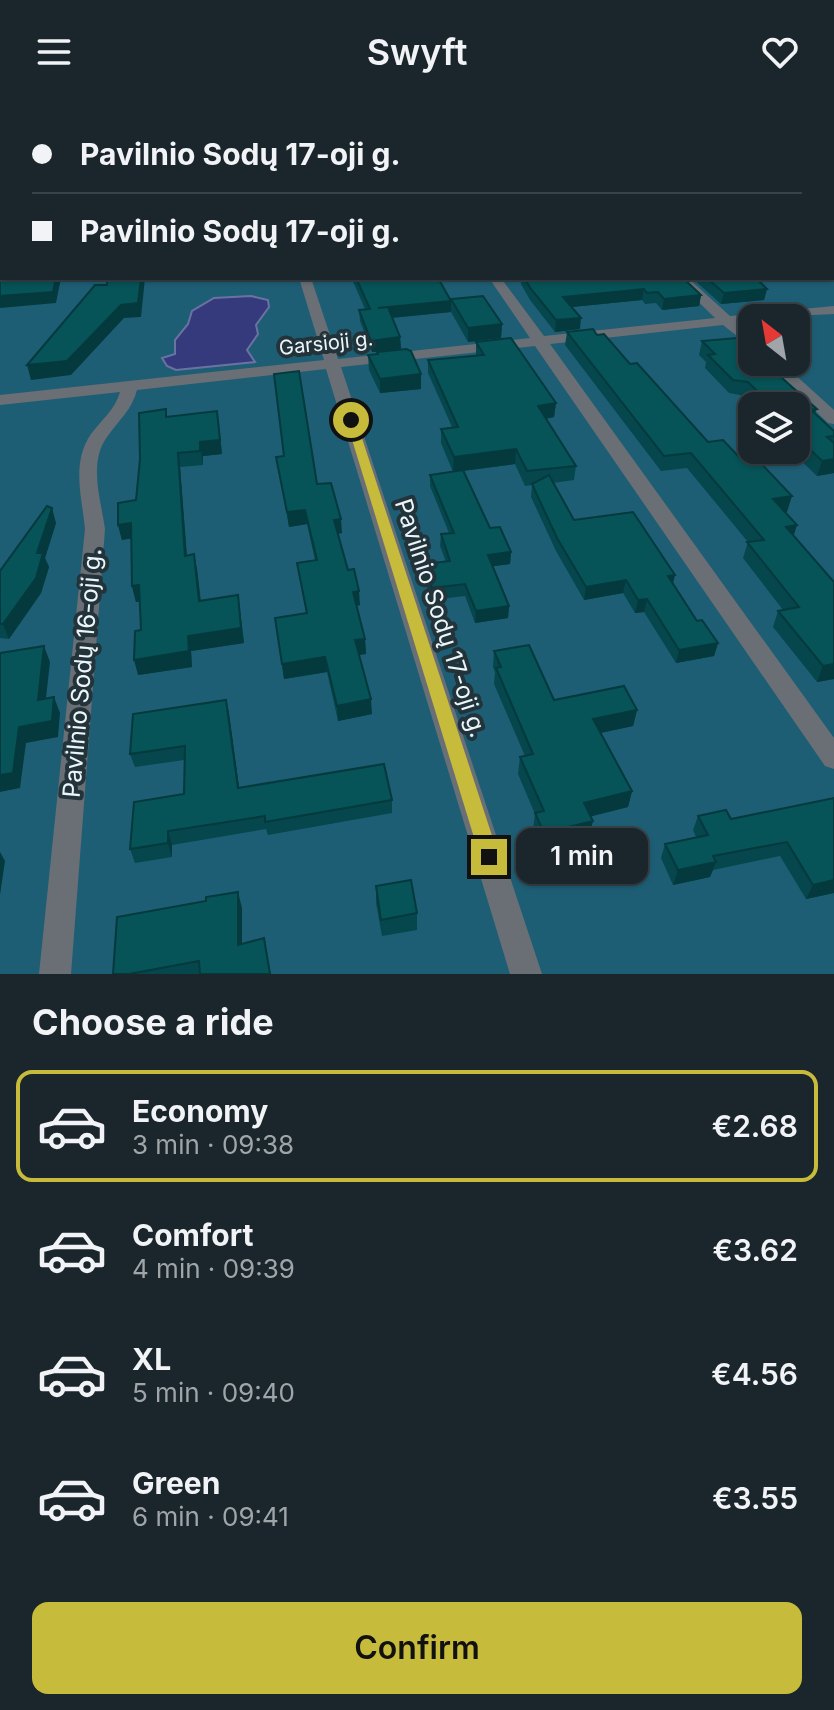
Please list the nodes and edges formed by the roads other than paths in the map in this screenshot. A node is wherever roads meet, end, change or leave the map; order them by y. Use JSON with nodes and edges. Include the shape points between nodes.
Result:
{"nodes":[{"id":1,"x":306,"y":280,"type":"edge"},
{"id":2,"x":496,"y":280,"type":"edge"},
{"id":3,"x":682,"y":280,"type":"edge"},
{"id":4,"x":834,"y":310,"type":"edge"},
{"id":5,"x":810,"y":312,"type":"edge"},
{"id":6,"x":738,"y":320,"type":"edge"},
{"id":7,"x":726,"y":321,"type":"junction"},
{"id":8,"x":738,"y":332,"type":"edge"},
{"id":9,"x":537,"y":339,"type":"junction"},
{"id":10,"x":332,"y":362,"type":"junction"},
{"id":11,"x":787,"y":376,"type":"edge"},
{"id":12,"x":130,"y":385,"type":"junction"},
{"id":13,"x":0,"y":400,"type":"edge"},
{"id":14,"x":834,"y":419,"type":"edge"},
{"id":15,"x":834,"y":758,"type":"edge"},
{"id":16,"x":55,"y":974,"type":"edge"},
{"id":17,"x":526,"y":974,"type":"edge"}],
"edges":[{"from":1,"to":10,"type":"street","name":"Pavilnio Sodų 17-oji g."},
{"from":2,"to":9,"type":"street"},
{"from":3,"to":7,"type":"street"},
{"from":4,"to":5,"type":"street","name":"Garsioji g."},
{"from":6,"to":7,"type":"street","name":"Garsioji g."},
{"from":7,"to":8,"type":"street"},
{"from":7,"to":9,"type":"street","name":"Garsioji g."},
{"from":9,"to":10,"type":"street","name":"Garsioji g."},
{"from":9,"to":15,"type":"street"},
{"from":10,"to":12,"type":"street","name":"Garsioji g."},
{"from":10,"to":17,"type":"street","name":"Pavilnio Sodų 17-oji g."},
{"from":11,"to":14,"type":"street"},
{"from":12,"to":13,"type":"street","name":"Garsioji g."},
{"from":12,"to":16,"type":"street","name":"Pavilnio Sodų 16-oji g.","via":[[125,407],[92,448],[95,529]]}]}
